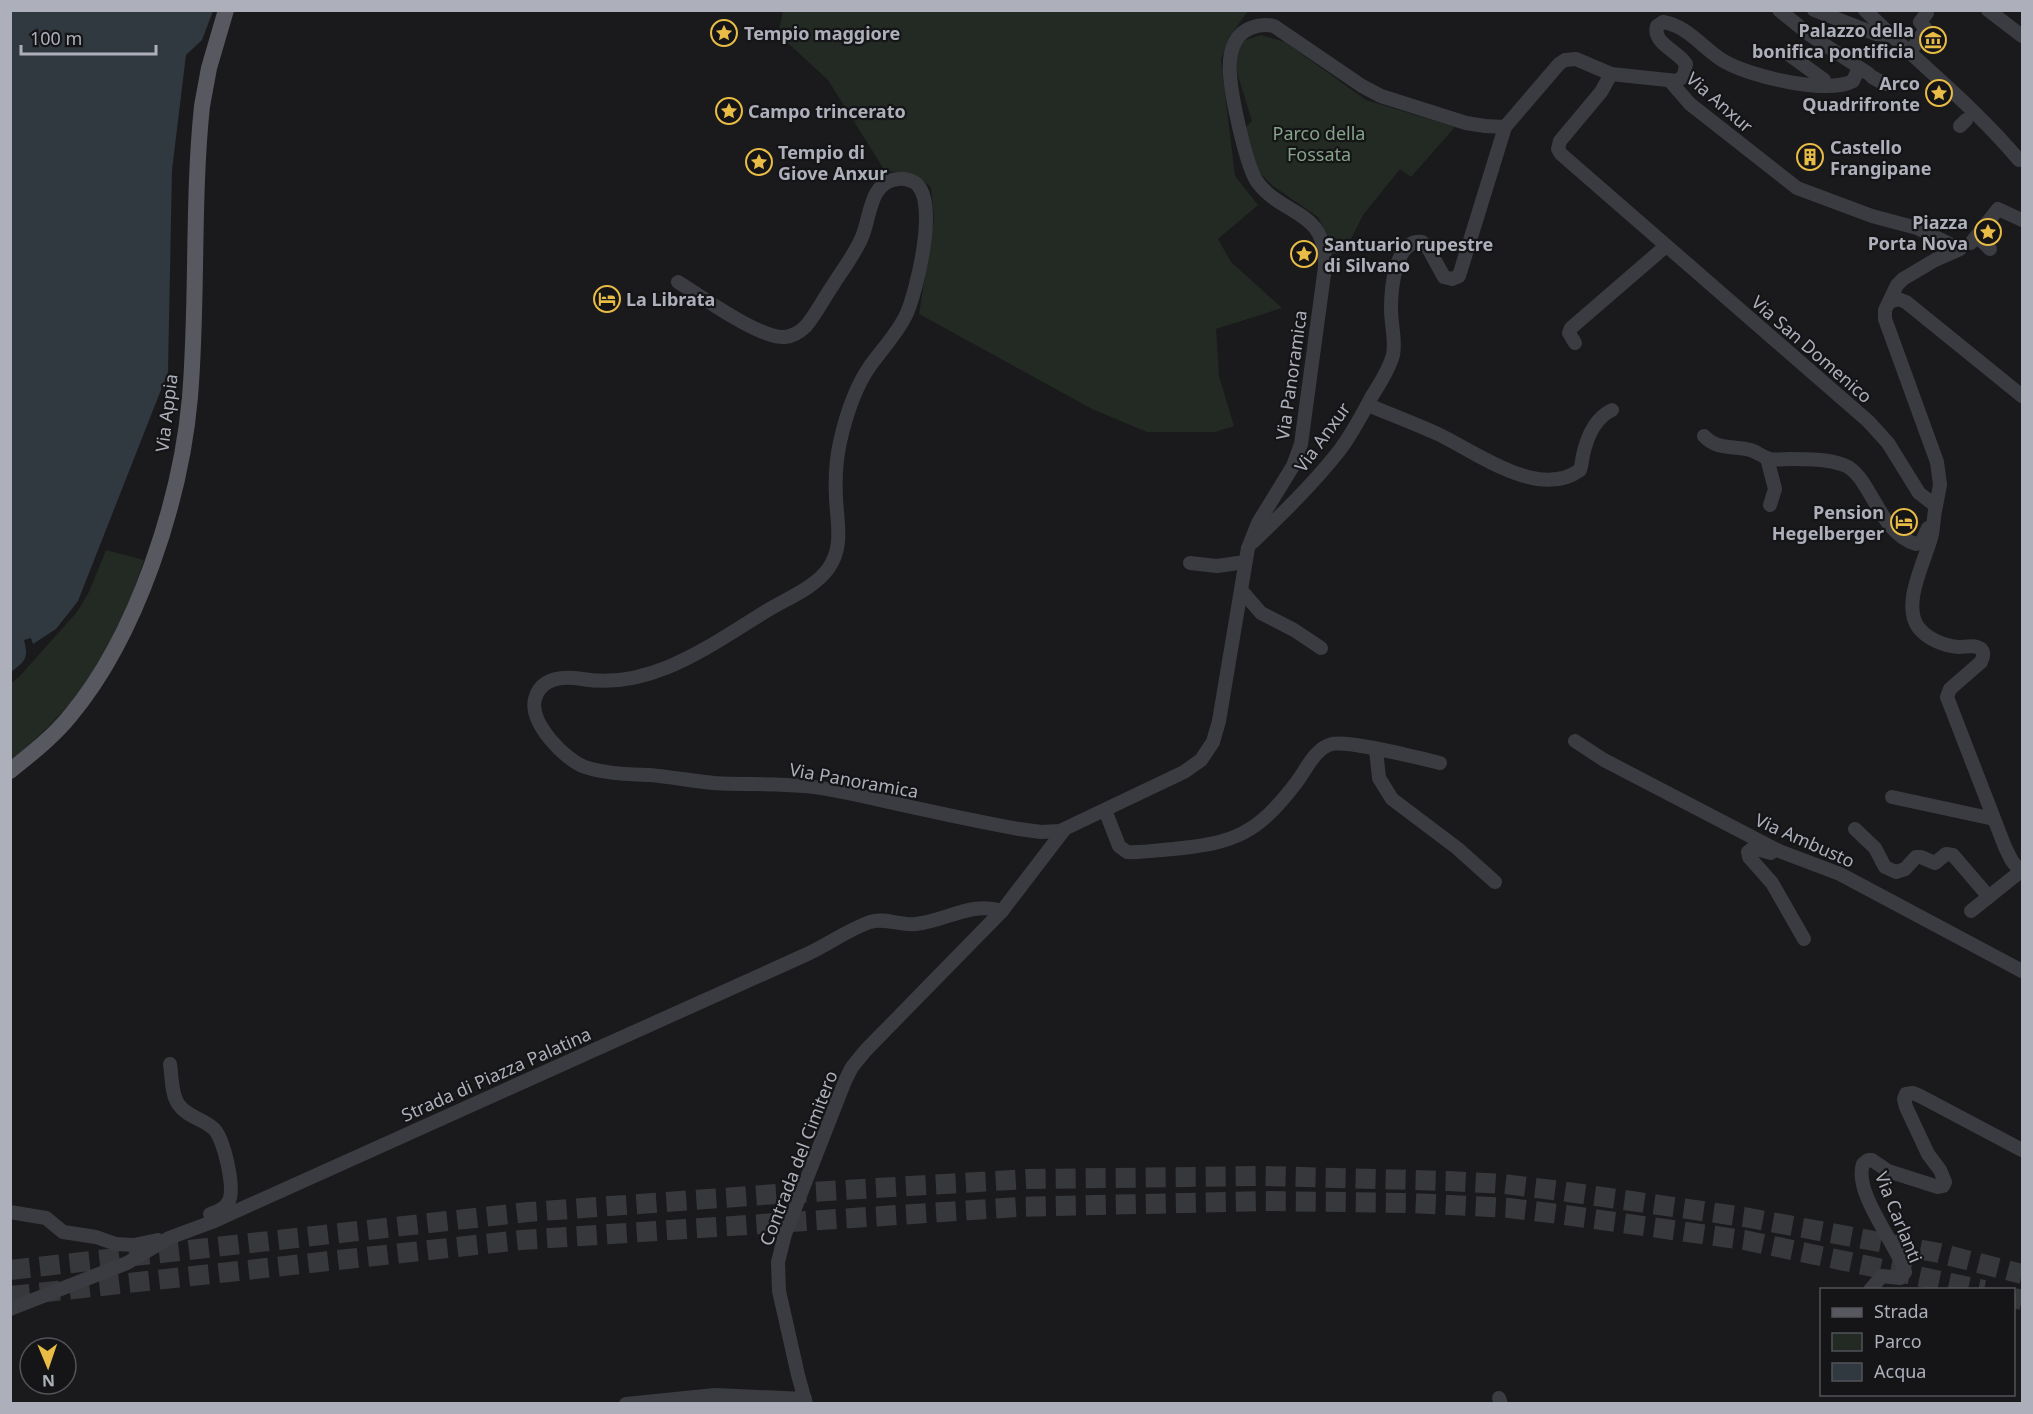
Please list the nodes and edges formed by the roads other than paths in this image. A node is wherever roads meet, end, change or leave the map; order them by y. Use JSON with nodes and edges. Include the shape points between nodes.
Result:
{"nodes":[{"id":1,"x":226,"y":10,"type":"edge"},
{"id":2,"x":1779,"y":10,"type":"edge"},
{"id":3,"x":1814,"y":10,"type":"edge"},
{"id":4,"x":1865,"y":10,"type":"edge"},
{"id":5,"x":1988,"y":10,"type":"edge"},
{"id":6,"x":1927,"y":13,"type":"dead end"},
{"id":7,"x":1889,"y":34,"type":"junction"},
{"id":8,"x":2022,"y":36,"type":"edge"},
{"id":9,"x":1787,"y":53,"type":"dead end"},
{"id":10,"x":1913,"y":55,"type":"junction"},
{"id":11,"x":1866,"y":73,"type":"junction"},
{"id":12,"x":1611,"y":74,"type":"junction"},
{"id":13,"x":1824,"y":80,"type":"dead end"},
{"id":14,"x":1670,"y":81,"type":"junction"},
{"id":15,"x":1885,"y":84,"type":"dead end"},
{"id":16,"x":1505,"y":127,"type":"junction"},
{"id":17,"x":2019,"y":160,"type":"dead end"},
{"id":18,"x":2022,"y":220,"type":"edge"},
{"id":19,"x":1997,"y":236,"type":"dead end"},
{"id":20,"x":1969,"y":245,"type":"junction"},
{"id":21,"x":1666,"y":246,"type":"junction"},
{"id":22,"x":678,"y":282,"type":"dead end"},
{"id":23,"x":1890,"y":302,"type":"junction"},
{"id":24,"x":1575,"y":343,"type":"dead end"},
{"id":25,"x":2022,"y":396,"type":"edge"},
{"id":26,"x":1368,"y":405,"type":"junction"},
{"id":27,"x":1612,"y":410,"type":"dead end"},
{"id":28,"x":1704,"y":436,"type":"dead end"},
{"id":29,"x":1767,"y":459,"type":"junction"},
{"id":30,"x":1770,"y":506,"type":"dead end"},
{"id":31,"x":1934,"y":511,"type":"junction"},
{"id":32,"x":1247,"y":555,"type":"junction"},
{"id":33,"x":1190,"y":563,"type":"dead end"},
{"id":34,"x":1241,"y":590,"type":"junction"},
{"id":35,"x":1321,"y":648,"type":"dead end"},
{"id":36,"x":1575,"y":741,"type":"dead end"},
{"id":37,"x":1376,"y":750,"type":"junction"},
{"id":38,"x":1440,"y":763,"type":"dead end"},
{"id":39,"x":10,"y":771,"type":"edge"},
{"id":40,"x":1892,"y":797,"type":"dead end"},
{"id":41,"x":1105,"y":810,"type":"junction"},
{"id":42,"x":1994,"y":819,"type":"junction"},
{"id":43,"x":1856,"y":829,"type":"dead end"},
{"id":44,"x":1064,"y":830,"type":"junction"},
{"id":45,"x":1791,"y":856,"type":"junction"},
{"id":46,"x":2022,"y":872,"type":"edge"},
{"id":47,"x":1496,"y":882,"type":"dead end"},
{"id":48,"x":1989,"y":897,"type":"junction"},
{"id":49,"x":1002,"y":911,"type":"junction"},
{"id":50,"x":1971,"y":911,"type":"dead end"},
{"id":51,"x":1804,"y":939,"type":"dead end"},
{"id":52,"x":2022,"y":971,"type":"edge"},
{"id":53,"x":170,"y":1064,"type":"dead end"},
{"id":54,"x":2022,"y":1150,"type":"edge"},
{"id":55,"x":10,"y":1212,"type":"edge"},
{"id":56,"x":198,"y":1228,"type":"junction"},
{"id":57,"x":169,"y":1238,"type":"junction"},
{"id":58,"x":1872,"y":1288,"type":"edge"},
{"id":59,"x":10,"y":1309,"type":"edge"},
{"id":60,"x":806,"y":1401,"type":"edge"},
{"id":61,"x":626,"y":1404,"type":"edge"}],
"edges":[{"from":1,"to":39,"type":"main road","name":"Via Appia","via":[[204,93],[190,396],[169,506],[136,606],[104,670],[63,725]]},
{"from":2,"to":11,"type":"street"},
{"from":3,"to":7,"type":"street","via":[[1876,34]]},
{"from":4,"to":7,"type":"street"},
{"from":5,"to":8,"type":"street"},
{"from":6,"to":10,"type":"street","via":[[1920,22],[1926,29]]},
{"from":7,"to":10,"type":"street"},
{"from":9,"to":13,"type":"street"},
{"from":10,"to":17,"type":"street","via":[[1966,118]]},
{"from":11,"to":14,"type":"street","via":[[1836,86],[1760,76],[1724,62],[1664,22],[1657,26],[1657,38],[1682,58],[1686,67],[1682,78]]},
{"from":11,"to":15,"type":"street"},
{"from":12,"to":14,"type":"street","name":"Via Anxur"},
{"from":12,"to":16,"type":"street","name":"Via Anxur","via":[[1578,60],[1565,60]]},
{"from":12,"to":21,"type":"street","name":"Via San Domenico","via":[[1601,92],[1562,137],[1558,149]]},
{"from":14,"to":20,"type":"street","name":"Via Anxur","via":[[1690,104],[1797,188]]},
{"from":16,"to":26,"type":"street","name":"Via Anxur","via":[[1459,276],[1444,278],[1422,242],[1411,243],[1403,251],[1392,300],[1393,352]]},
{"from":16,"to":32,"type":"street","name":"Via Panoramica","via":[[1466,123],[1381,96],[1274,26],[1252,27],[1235,41],[1230,80],[1251,171],[1265,191],[1309,221],[1320,238],[1325,259],[1301,444],[1293,466],[1258,523]]},
{"from":18,"to":20,"type":"street","via":[[1998,210]]},
{"from":19,"to":20,"type":"street","via":[[1989,248]]},
{"from":20,"to":23,"type":"street","via":[[1903,279]]},
{"from":21,"to":24,"type":"street","via":[[1571,328],[1569,333]]},
{"from":21,"to":31,"type":"street","name":"Via San Domenico","via":[[1868,421],[1888,443]]},
{"from":22,"to":44,"type":"street","name":"Via Panoramica","via":[[760,332],[793,336],[807,324],[860,243],[880,187],[894,179],[907,179],[918,184],[925,195],[926,231],[908,310],[865,373],[843,428],[836,476],[839,541],[831,565],[812,584],[671,666],[618,681],[552,679],[541,689],[535,703],[545,732],[574,762],[601,771],[721,784],[801,786],[1019,829]]},
{"from":23,"to":25,"type":"street","via":[[1906,302]]},
{"from":23,"to":31,"type":"street","via":[[1885,319],[1937,462],[1940,485]]},
{"from":26,"to":27,"type":"street","via":[[1512,472],[1550,480],[1580,470],[1594,425]]},
{"from":26,"to":32,"type":"street","name":"Via Anxur","via":[[1329,464]]},
{"from":28,"to":29,"type":"street","via":[[1718,446],[1753,450]]},
{"from":29,"to":30,"type":"street","via":[[1775,489]]},
{"from":29,"to":31,"type":"street","via":[[1825,461],[1850,467],[1887,521],[1914,544],[1922,541]]},
{"from":31,"to":42,"type":"street","via":[[1931,537],[1913,596],[1912,617],[1932,639],[1953,646],[1977,646],[1982,651],[1981,662],[1950,689],[1947,697]]},
{"from":32,"to":33,"type":"street","via":[[1217,566]]},
{"from":32,"to":34,"type":"street","name":"Via Panoramica"},
{"from":34,"to":35,"type":"street","via":[[1258,611]]},
{"from":34,"to":41,"type":"street","name":"Via Panoramica","via":[[1219,721],[1209,751],[1184,772]]},
{"from":36,"to":45,"type":"street","name":"Via Ambusto","via":[[1604,760]]},
{"from":37,"to":38,"type":"street"},
{"from":37,"to":41,"type":"street","via":[[1340,743],[1325,747],[1270,813],[1245,832],[1218,843],[1127,852],[1119,846]]},
{"from":37,"to":47,"type":"street","via":[[1380,778],[1392,799]]},
{"from":40,"to":42,"type":"street"},
{"from":41,"to":44,"type":"street","name":"Via Panoramica"},
{"from":42,"to":46,"type":"street","via":[[2010,856]]},
{"from":43,"to":48,"type":"street","via":[[1875,848],[1885,867],[1896,872],[1905,869],[1916,856],[1935,864],[1946,854],[1953,855]]},
{"from":44,"to":49,"type":"street","name":"Contrada del Cimitero"},
{"from":45,"to":51,"type":"street","via":[[1753,848],[1748,852],[1772,883]]},
{"from":45,"to":52,"type":"street","name":"Via Ambusto","via":[[1840,874]]},
{"from":46,"to":48,"type":"street"},
{"from":48,"to":50,"type":"street"},
{"from":49,"to":56,"type":"street","name":"Strada di Piazza Palatina","via":[[971,908],[916,924],[869,922],[803,956]]},
{"from":49,"to":60,"type":"street","name":"Contrada del Cimitero","via":[[862,1055],[839,1094],[778,1262],[779,1291]]},
{"from":53,"to":56,"type":"street","via":[[177,1103],[216,1132],[230,1180],[227,1204],[202,1218]]},
{"from":54,"to":58,"type":"street","name":"Via Carlanti","via":[[1920,1096],[1906,1094],[1906,1107],[1945,1182],[1938,1187],[1888,1171],[1872,1160],[1863,1164],[1862,1179],[1869,1200],[1905,1272],[1900,1278],[1882,1276]]},
{"from":55,"to":57,"type":"street","via":[[46,1218],[63,1232],[116,1244],[134,1245]]},
{"from":56,"to":57,"type":"street","name":"Strada di Piazza Palatina"},
{"from":57,"to":59,"type":"street","name":"Strada di Piazza Palatina","via":[[127,1263]]},
{"from":60,"to":61,"type":"street","via":[[715,1395]]}]}
